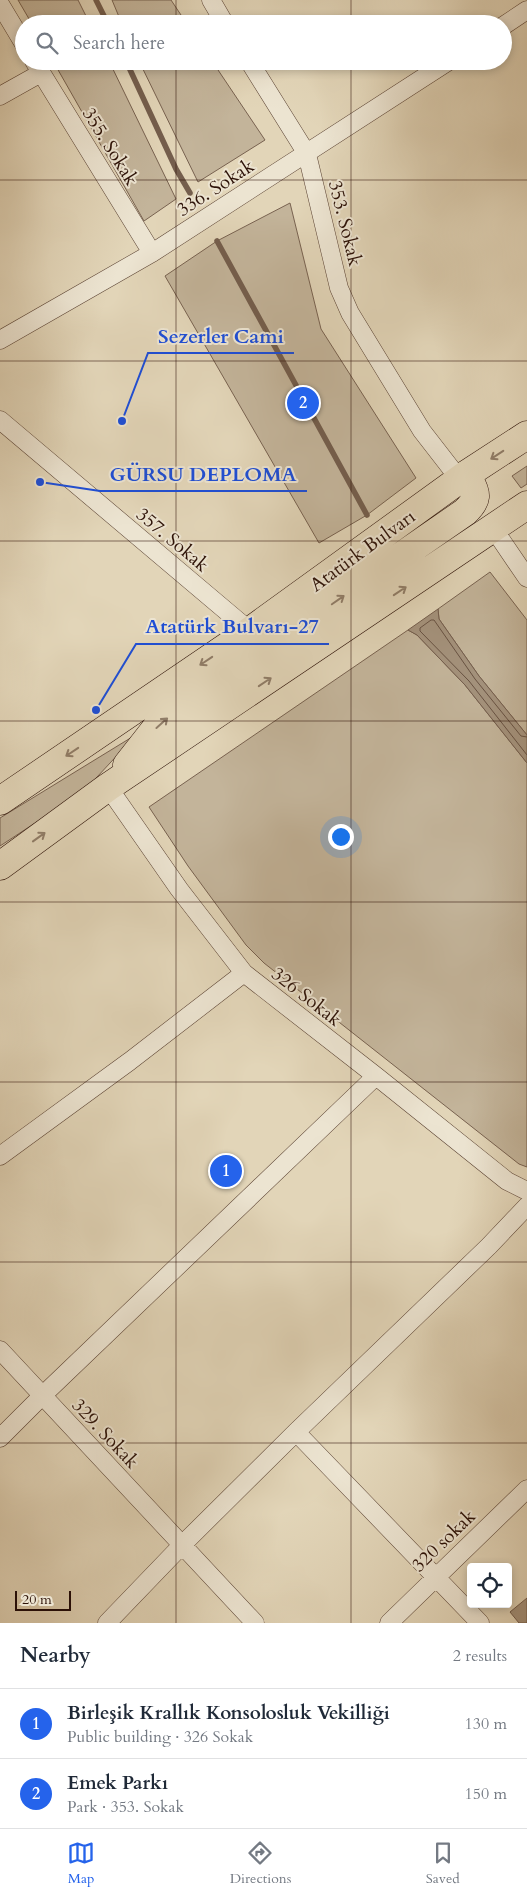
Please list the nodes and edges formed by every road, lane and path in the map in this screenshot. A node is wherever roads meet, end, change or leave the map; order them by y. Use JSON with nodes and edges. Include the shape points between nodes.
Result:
{"nodes":[{"id":1,"x":211,"y":0,"type":"edge"},
{"id":2,"x":0,"y":4,"type":"edge"},
{"id":3,"x":527,"y":10,"type":"edge"},
{"id":4,"x":220,"y":15,"type":"edge"},
{"id":5,"x":512,"y":20,"type":"edge"},
{"id":6,"x":15,"y":29,"type":"edge"},
{"id":7,"x":33,"y":70,"type":"edge"},
{"id":8,"x":39,"y":70,"type":"edge"},
{"id":9,"x":255,"y":70,"type":"edge"},
{"id":10,"x":435,"y":70,"type":"edge"},
{"id":11,"x":0,"y":96,"type":"edge"},
{"id":12,"x":307,"y":154,"type":"junction"},
{"id":13,"x":152,"y":253,"type":"junction"},
{"id":14,"x":0,"y":340,"type":"edge"},
{"id":15,"x":0,"y":420,"type":"edge"},
{"id":16,"x":527,"y":435,"type":"edge"},
{"id":17,"x":464,"y":477,"type":"junction"},
{"id":18,"x":474,"y":503,"type":"junction"},
{"id":19,"x":527,"y":505,"type":"edge"},
{"id":20,"x":497,"y":526,"type":"junction"},
{"id":21,"x":527,"y":564,"type":"edge"},
{"id":22,"x":527,"y":578,"type":"edge"},
{"id":23,"x":250,"y":631,"type":"junction"},
{"id":24,"x":108,"y":787,"type":"junction"},
{"id":25,"x":0,"y":801,"type":"edge"},
{"id":26,"x":0,"y":866,"type":"edge"},
{"id":27,"x":244,"y":973,"type":"junction"},
{"id":28,"x":376,"y":1076,"type":"junction"},
{"id":29,"x":0,"y":1156,"type":"edge"},
{"id":30,"x":527,"y":1191,"type":"edge"},
{"id":31,"x":527,"y":1206,"type":"edge"},
{"id":32,"x":0,"y":1350,"type":"edge"},
{"id":33,"x":42,"y":1396,"type":"junction"},
{"id":34,"x":296,"y":1432,"type":"junction"},
{"id":35,"x":0,"y":1438,"type":"edge"},
{"id":36,"x":527,"y":1489,"type":"edge"},
{"id":37,"x":182,"y":1544,"type":"junction"},
{"id":38,"x":434,"y":1577,"type":"junction"},
{"id":39,"x":107,"y":1623,"type":"edge"},
{"id":40,"x":255,"y":1623,"type":"edge"},
{"id":41,"x":389,"y":1623,"type":"edge"},
{"id":42,"x":480,"y":1623,"type":"edge"}],
"edges":[{"from":1,"to":4,"type":"street"},
{"from":2,"to":6,"type":"street"},
{"from":3,"to":5,"type":"street"},
{"from":7,"to":11,"type":"street"},
{"from":8,"to":13,"type":"street","name":"355. Sokak"},
{"from":9,"to":12,"type":"street","name":"353. Sokak"},
{"from":10,"to":12,"type":"street","name":"336. Sokak"},
{"from":12,"to":13,"type":"street","name":"336. Sokak"},
{"from":12,"to":17,"type":"street","name":"353. Sokak","via":[[339,288],[350,313],[402,396]]},
{"from":13,"to":14,"type":"street","name":"336. Sokak"},
{"from":15,"to":23,"type":"street","name":"357. Sokak"},
{"from":16,"to":17,"type":"main road","name":"Atatürk Bulvarı","one_way":true},
{"from":17,"to":18,"type":"main road","via":[[475,494]]},
{"from":17,"to":20,"type":"main road"},
{"from":17,"to":23,"type":"main road","name":"Atatürk Bulvarı"},
{"from":18,"to":20,"type":"main road"},
{"from":24,"to":18,"type":"main road","one_way":true,"via":[[160,723]]},
{"from":19,"to":20,"type":"main road"},
{"from":20,"to":21,"type":"street"},
{"from":20,"to":22,"type":"street"},
{"from":24,"to":20,"type":"main road","one_way":true},
{"from":23,"to":25,"type":"main road","name":"Atatürk Bulvarı","one_way":true},
{"from":26,"to":24,"type":"main road","one_way":true},
{"from":24,"to":27,"type":"street","name":"326 Sokak","via":[[178,889]]},
{"from":27,"to":28,"type":"street","name":"326 Sokak"},
{"from":27,"to":29,"type":"street"},
{"from":28,"to":30,"type":"street","name":"326 Sokak","via":[[506,1181]]},
{"from":28,"to":33,"type":"street"},
{"from":31,"to":34,"type":"street"},
{"from":32,"to":33,"type":"street","name":"329. Sokak"},
{"from":33,"to":35,"type":"street"},
{"from":33,"to":37,"type":"street","name":"329. Sokak"},
{"from":34,"to":37,"type":"street"},
{"from":34,"to":38,"type":"street"},
{"from":36,"to":38,"type":"street","name":"320 sokak"},
{"from":37,"to":39,"type":"street"},
{"from":37,"to":40,"type":"street","name":"329. Sokak"},
{"from":38,"to":41,"type":"street","name":"320 sokak"},
{"from":38,"to":42,"type":"street"}]}
